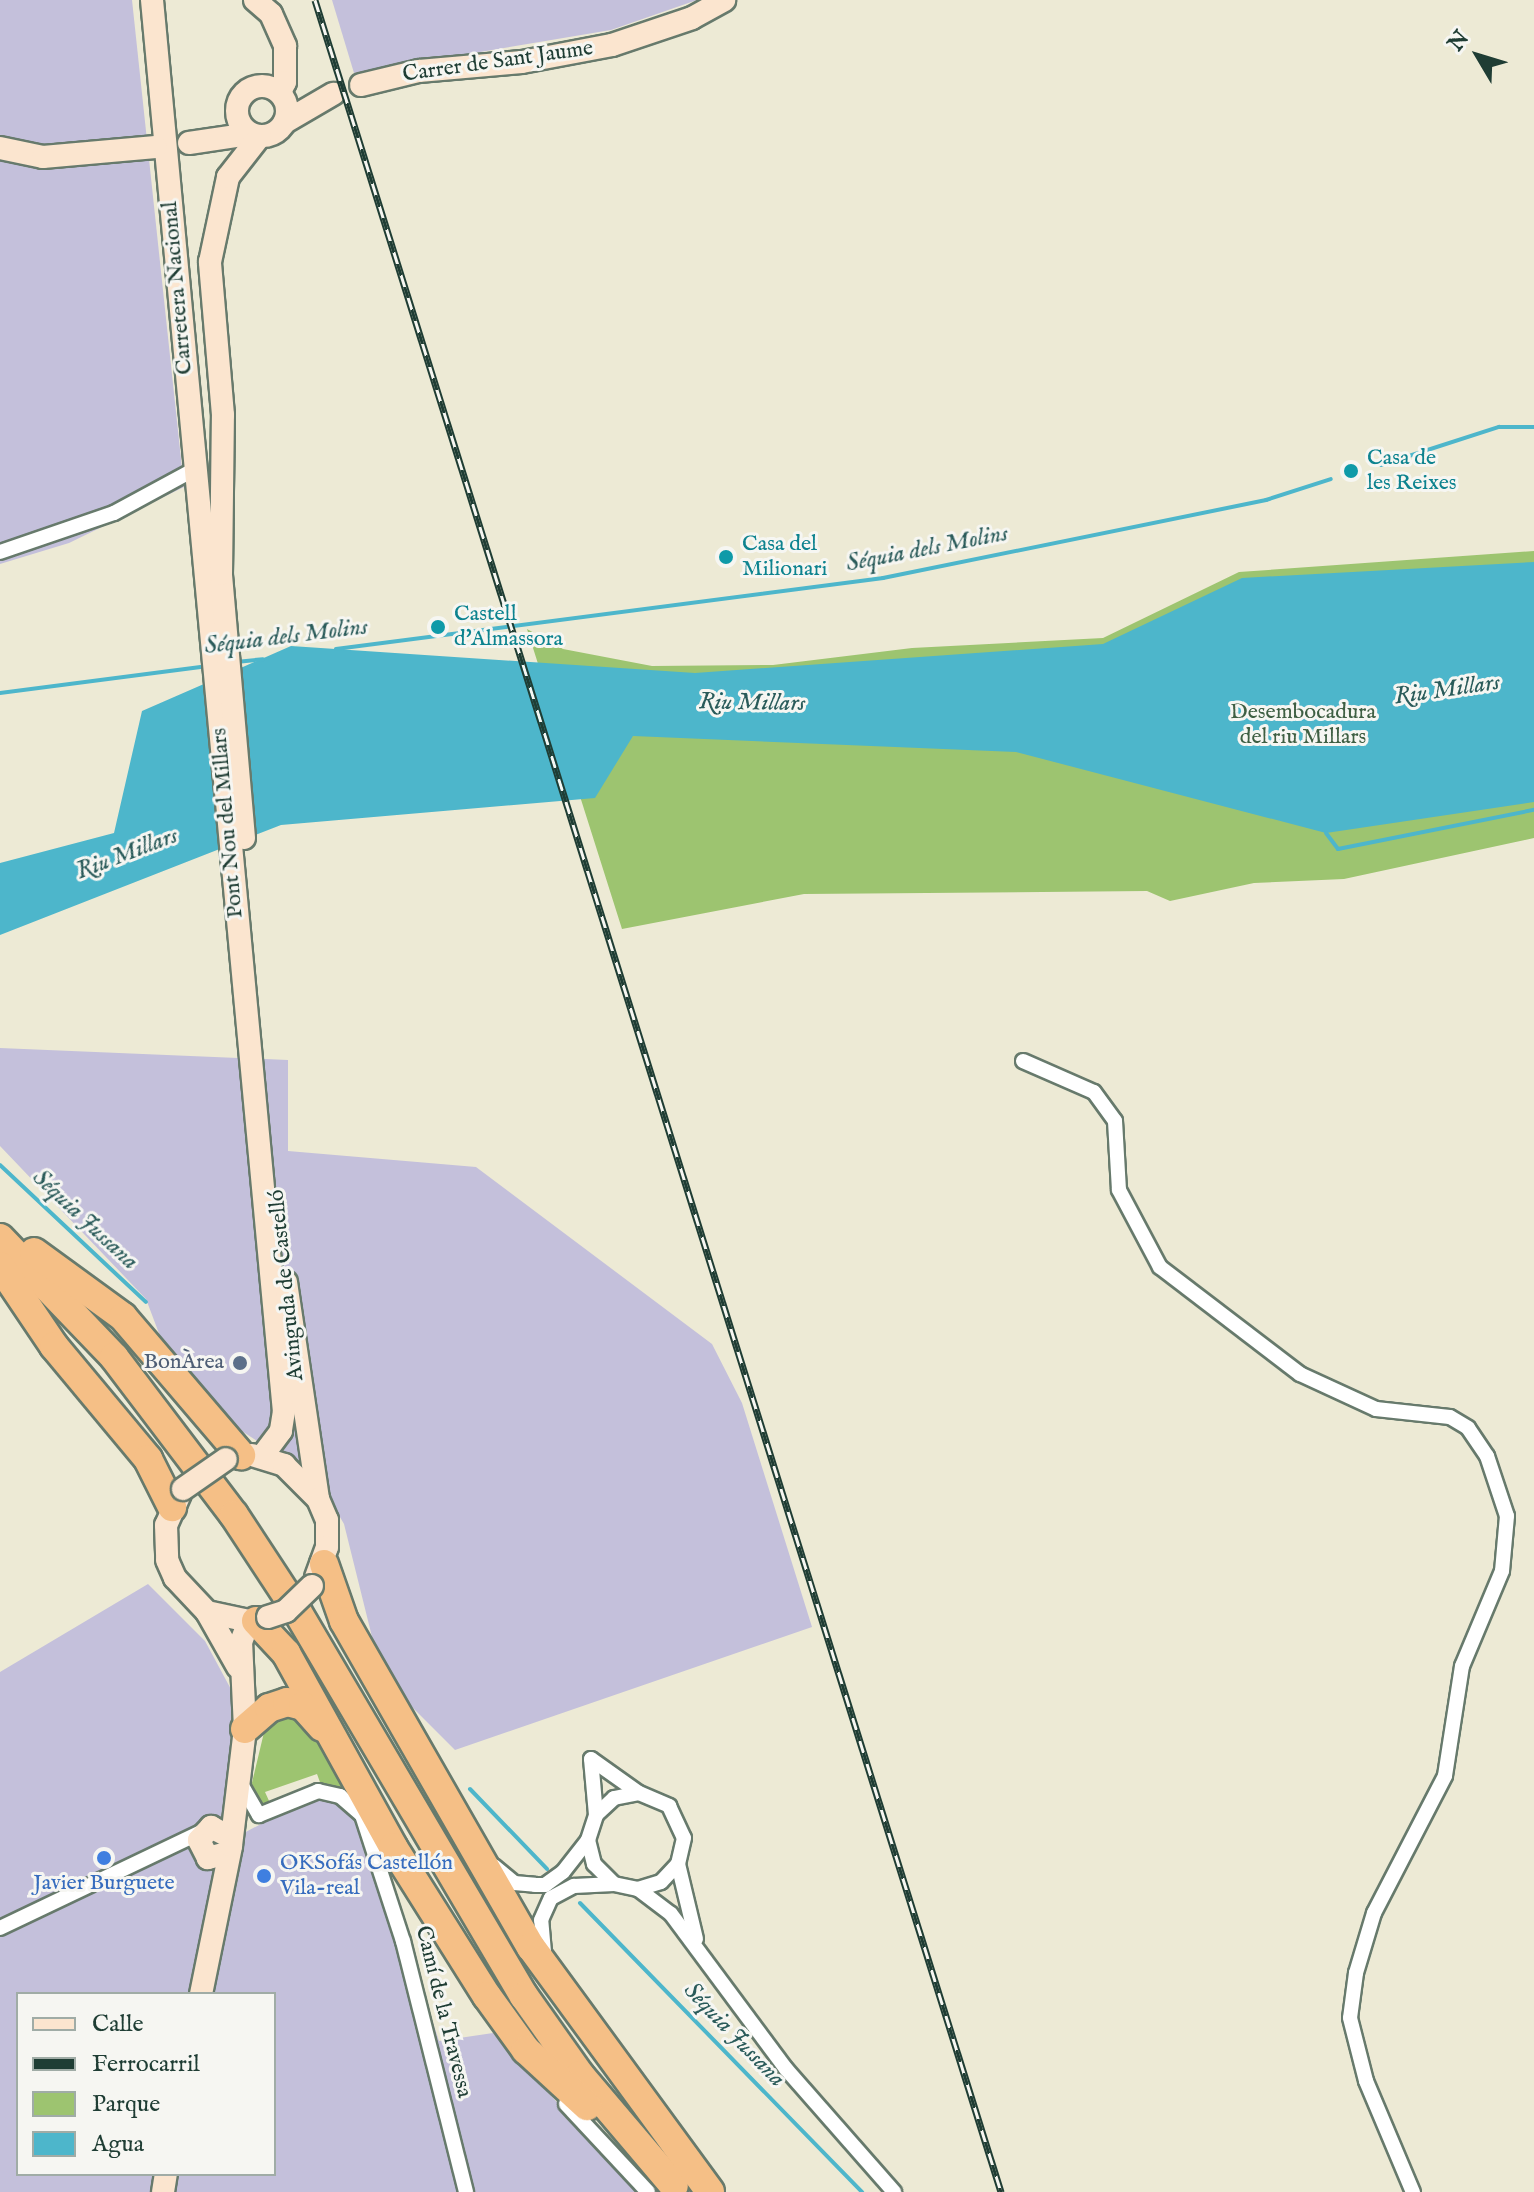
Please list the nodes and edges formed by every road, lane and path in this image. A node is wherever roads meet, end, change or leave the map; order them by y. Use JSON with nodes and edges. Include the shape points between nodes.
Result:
{"nodes":[{"id":1,"x":149,"y":0,"type":"edge"},
{"id":2,"x":161,"y":0,"type":"edge"},
{"id":3,"x":255,"y":0,"type":"edge"},
{"id":4,"x":724,"y":0,"type":"edge"},
{"id":5,"x":361,"y":85,"type":"dead end"},
{"id":6,"x":281,"y":94,"type":"junction"},
{"id":7,"x":236,"y":112,"type":"junction"},
{"id":8,"x":285,"y":122,"type":"junction"},
{"id":9,"x":255,"y":135,"type":"junction"},
{"id":10,"x":212,"y":140,"type":"junction"},
{"id":11,"x":189,"y":143,"type":"dead end"},
{"id":12,"x":156,"y":147,"type":"dead end"},
{"id":13,"x":0,"y":148,"type":"edge"},
{"id":14,"x":195,"y":469,"type":"junction"},
{"id":15,"x":0,"y":552,"type":"edge"},
{"id":16,"x":213,"y":574,"type":"junction"},
{"id":17,"x":1023,"y":1061,"type":"dead end"},
{"id":18,"x":258,"y":1071,"type":"junction"},
{"id":19,"x":0,"y":1224,"type":"edge"},
{"id":20,"x":0,"y":1238,"type":"edge"},
{"id":21,"x":0,"y":1266,"type":"edge"},
{"id":22,"x":243,"y":1457,"type":"junction"},
{"id":23,"x":178,"y":1498,"type":"junction"},
{"id":24,"x":318,"y":1499,"type":"junction"},
{"id":25,"x":318,"y":1575,"type":"junction"},
{"id":26,"x":207,"y":1612,"type":"junction"},
{"id":27,"x":257,"y":1620,"type":"junction"},
{"id":28,"x":240,"y":1671,"type":"junction"},
{"id":29,"x":245,"y":1729,"type":"junction"},
{"id":30,"x":345,"y":1761,"type":"junction"},
{"id":31,"x":239,"y":1776,"type":"junction"},
{"id":32,"x":639,"y":1793,"type":"junction"},
{"id":33,"x":455,"y":1815,"type":"junction"},
{"id":34,"x":596,"y":1815,"type":"junction"},
{"id":35,"x":588,"y":1840,"type":"junction"},
{"id":36,"x":214,"y":1844,"type":"junction"},
{"id":37,"x":164,"y":1851,"type":"junction"},
{"id":38,"x":678,"y":1864,"type":"junction"},
{"id":39,"x":614,"y":1884,"type":"junction"},
{"id":40,"x":638,"y":1889,"type":"junction"},
{"id":41,"x":0,"y":1928,"type":"edge"},
{"id":42,"x":698,"y":1947,"type":"junction"},
{"id":43,"x":551,"y":1971,"type":"junction"},
{"id":44,"x":201,"y":1992,"type":"edge"},
{"id":45,"x":668,"y":2190,"type":"edge"},
{"id":46,"x":466,"y":2192,"type":"edge"},
{"id":47,"x":710,"y":2192,"type":"edge"},
{"id":48,"x":894,"y":2192,"type":"edge"},
{"id":49,"x":1413,"y":2192,"type":"edge"}],
"edges":[{"from":1,"to":14,"type":"main road","name":"Carretera Nacional"},
{"from":2,"to":16,"type":"main road","name":"Carretera Nacional"},
{"from":3,"to":6,"type":"main road","via":[[271,14],[285,46]]},
{"from":4,"to":5,"type":"main road","name":"Carrer de Sant Jaume","via":[[692,18],[612,45],[522,62],[419,71]]},
{"from":6,"to":7,"type":"main road","via":[[266,85],[251,87],[240,97]]},
{"from":6,"to":8,"type":"main road"},
{"from":6,"to":8,"type":"main road","via":[[329,95]]},
{"from":7,"to":9,"type":"main road"},
{"from":7,"to":10,"type":"main road"},
{"from":8,"to":9,"type":"main road"},
{"from":9,"to":10,"type":"main road"},
{"from":9,"to":16,"type":"main road","via":[[228,177],[210,262],[223,415]]},
{"from":10,"to":11,"type":"main road"},
{"from":12,"to":13,"type":"main road","via":[[43,157]]},
{"from":14,"to":15,"type":"street","via":[[114,513]]},
{"from":14,"to":16,"type":"main road","name":"Carretera Nacional"},
{"from":16,"to":18,"type":"main road","name":"Pont Nou del Millars"},
{"from":17,"to":49,"type":"street","via":[[1094,1092],[1115,1121],[1119,1190],[1160,1267],[1300,1374],[1376,1409],[1450,1417],[1468,1428],[1487,1456],[1507,1516],[1502,1571],[1462,1666],[1445,1776],[1374,1913],[1356,1973],[1350,2018],[1366,2081]]},
{"from":18,"to":22,"type":"main road","name":"Avinguda de Castelló","via":[[284,1411],[281,1431]]},
{"from":18,"to":24,"type":"main road","name":"Avinguda de Castelló","via":[[300,1405]]},
{"from":19,"to":22,"type":"highway","via":[[123,1317]]},
{"from":20,"to":45,"type":"highway","via":[[114,1357],[234,1515],[297,1611],[524,1996]]},
{"from":21,"to":23,"type":"highway","via":[[54,1346]]},
{"from":22,"to":23,"type":"main road","bridge":true},
{"from":22,"to":24,"type":"main road","via":[[294,1472]]},
{"from":23,"to":26,"type":"main road","via":[[166,1525],[167,1560],[183,1590]]},
{"from":24,"to":25,"type":"main road","via":[[327,1520]]},
{"from":25,"to":27,"type":"main road","bridge":true,"via":[[286,1611]]},
{"from":25,"to":33,"type":"highway"},
{"from":26,"to":27,"type":"main road"},
{"from":26,"to":28,"type":"main road"},
{"from":27,"to":28,"type":"main road","via":[[241,1642]]},
{"from":27,"to":30,"type":"highway","via":[[286,1653]]},
{"from":28,"to":29,"type":"main road"},
{"from":29,"to":30,"type":"highway","via":[[269,1708],[287,1702],[303,1706]]},
{"from":29,"to":31,"type":"main road"},
{"from":30,"to":45,"type":"highway","via":[[393,1847],[526,2050]]},
{"from":31,"to":36,"type":"main road"},
{"from":31,"to":46,"type":"street","name":"Camí de la Travessa","via":[[245,1799],[259,1815],[318,1791],[340,1796],[362,1815],[403,1941]]},
{"from":32,"to":34,"type":"street","via":[[614,1798]]},
{"from":32,"to":34,"type":"street","via":[[591,1759]]},
{"from":32,"to":38,"type":"street","via":[[669,1806],[684,1838]]},
{"from":33,"to":35,"type":"street","via":[[486,1860],[514,1883],[545,1885]]},
{"from":33,"to":43,"type":"highway","via":[[509,1912]]},
{"from":34,"to":35,"type":"street"},
{"from":35,"to":39,"type":"street","via":[[594,1864]]},
{"from":36,"to":37,"type":"street"},
{"from":36,"to":37,"type":"street"},
{"from":36,"to":44,"type":"main road","via":[[219,1898]]},
{"from":37,"to":41,"type":"street"},
{"from":38,"to":40,"type":"street","via":[[661,1882]]},
{"from":38,"to":42,"type":"street"},
{"from":39,"to":40,"type":"street"},
{"from":39,"to":43,"type":"street","via":[[574,1886],[551,1898],[541,1920],[540,1942]]},
{"from":40,"to":42,"type":"street","via":[[671,1914]]},
{"from":42,"to":48,"type":"street","via":[[777,2058]]},
{"from":43,"to":47,"type":"highway"}]}
